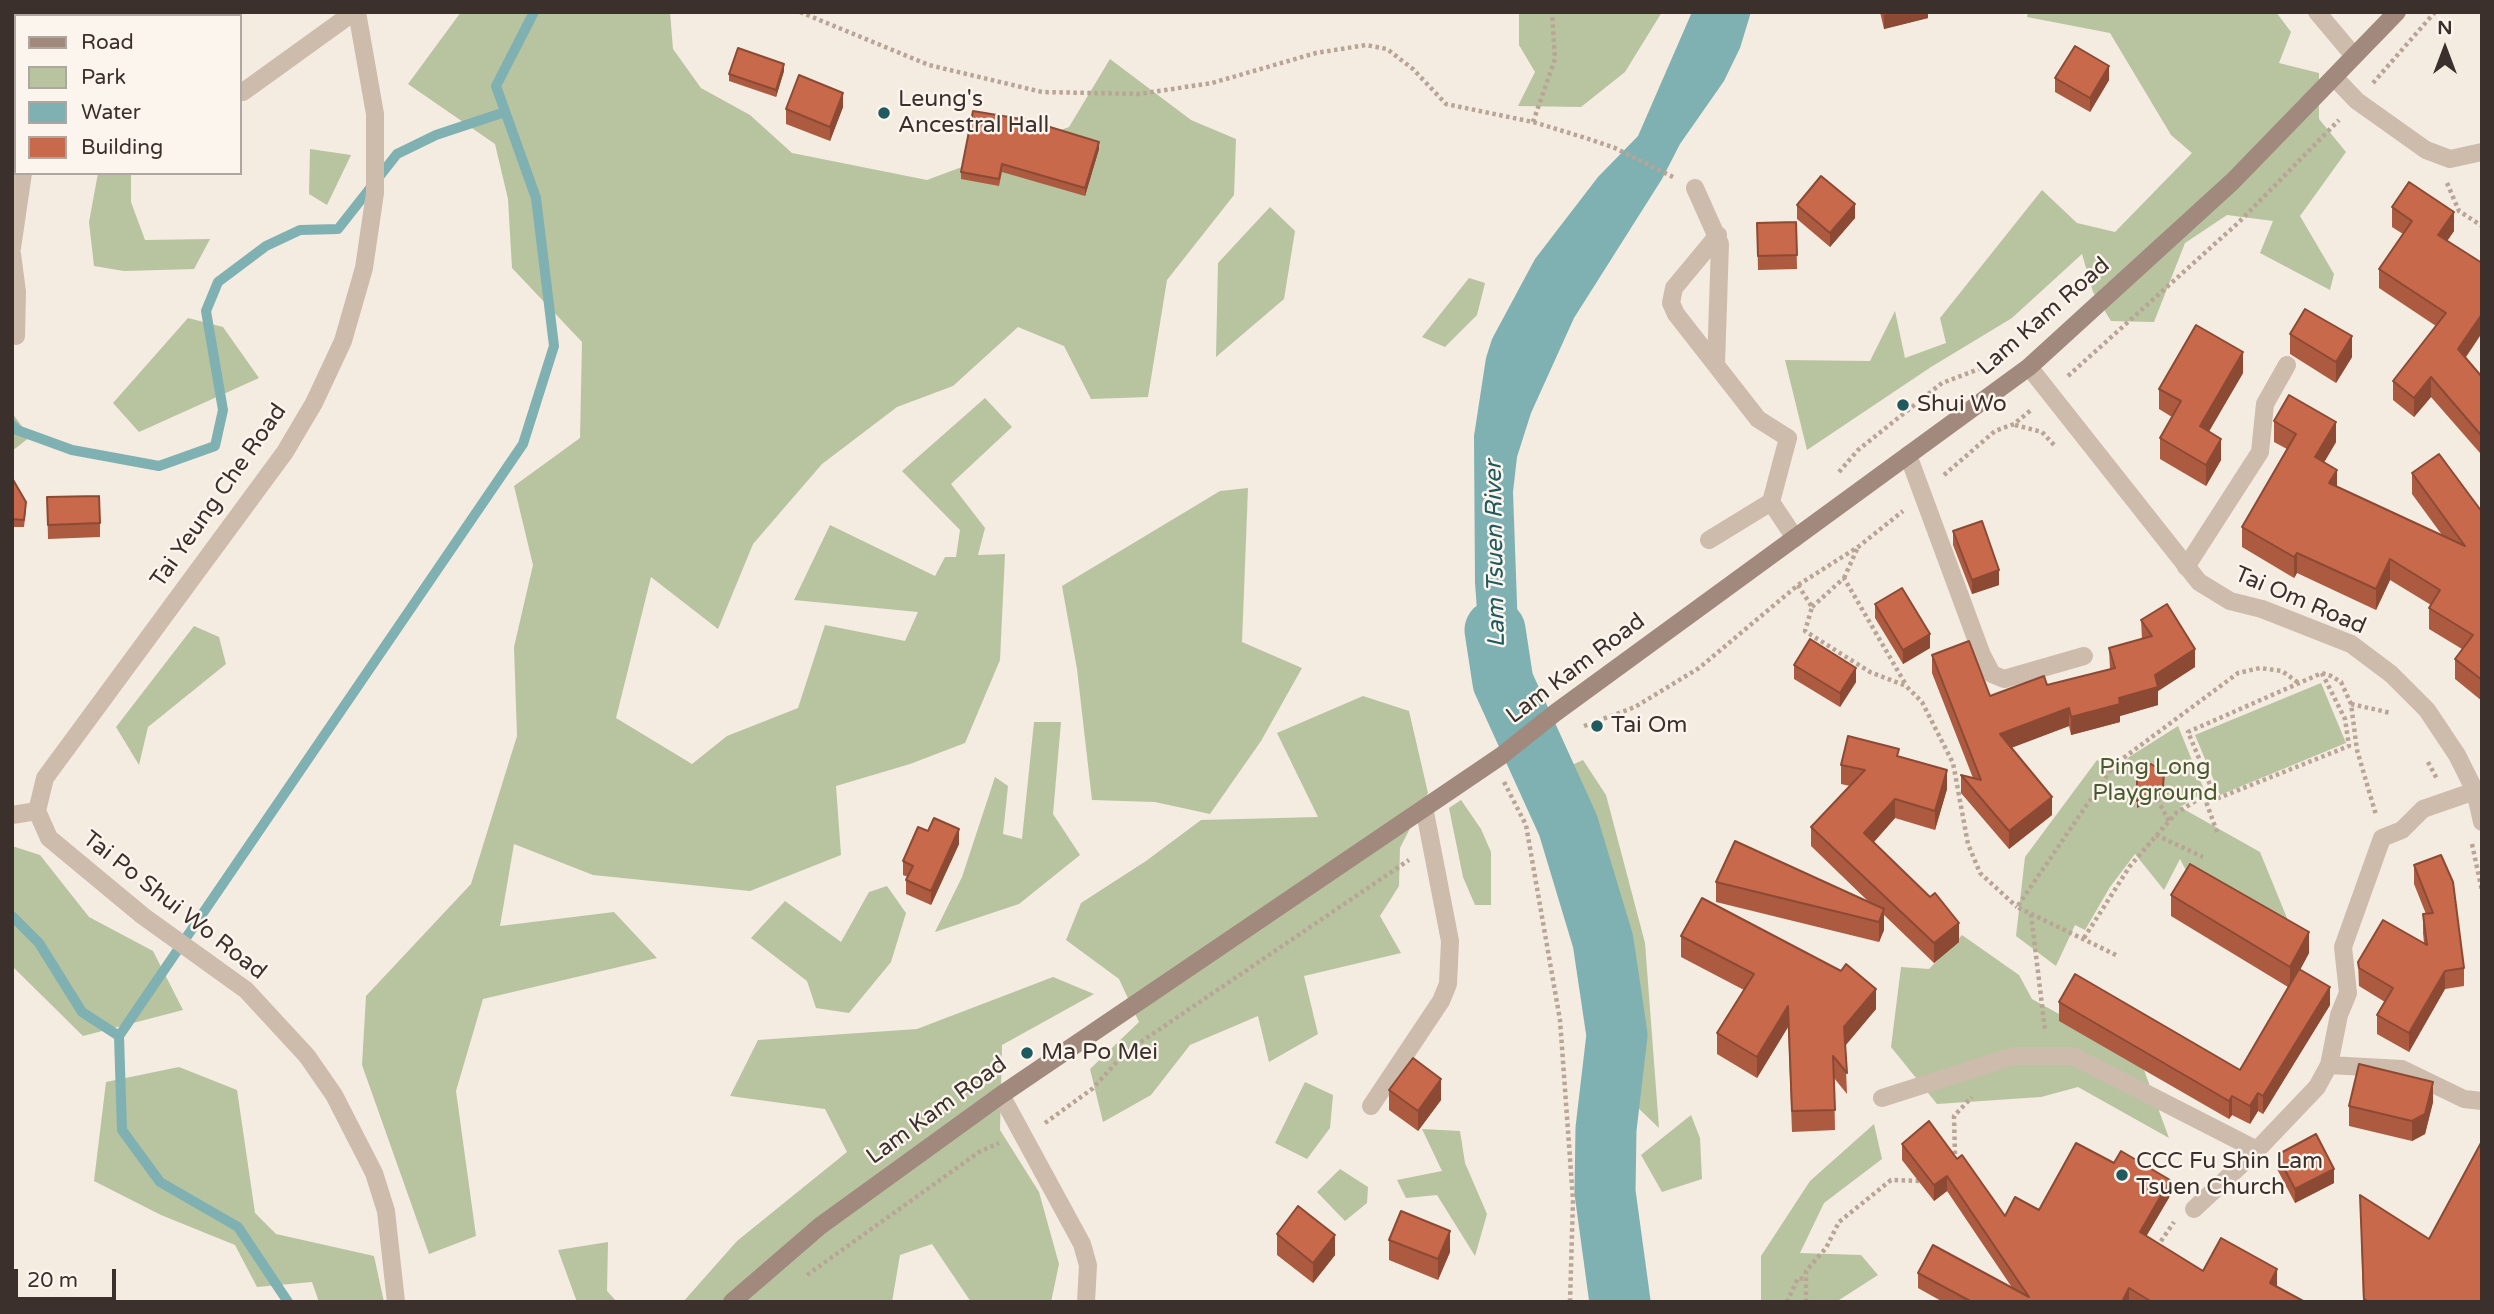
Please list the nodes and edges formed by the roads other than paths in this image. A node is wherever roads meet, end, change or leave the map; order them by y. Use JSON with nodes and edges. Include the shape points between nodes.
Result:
{"nodes":[{"id":1,"x":356,"y":12,"type":"edge"},
{"id":2,"x":2317,"y":12,"type":"edge"},
{"id":3,"x":2397,"y":12,"type":"edge"},
{"id":4,"x":2354,"y":56,"type":"junction"},
{"id":5,"x":2334,"y":77,"type":"junction"},
{"id":6,"x":243,"y":92,"type":"dead end"},
{"id":7,"x":2482,"y":152,"type":"edge"},
{"id":8,"x":23,"y":175,"type":"edge"},
{"id":9,"x":1695,"y":188,"type":"road end"},
{"id":10,"x":1718,"y":235,"type":"junction"},
{"id":11,"x":12,"y":248,"type":"edge"},
{"id":12,"x":12,"y":254,"type":"edge"},
{"id":13,"x":16,"y":336,"type":"dead end"},
{"id":14,"x":1716,"y":365,"type":"junction"},
{"id":15,"x":2287,"y":365,"type":"dead end"},
{"id":16,"x":2029,"y":368,"type":"junction"},
{"id":17,"x":1908,"y":454,"type":"junction"},
{"id":18,"x":1771,"y":502,"type":"junction"},
{"id":19,"x":1796,"y":538,"type":"junction"},
{"id":20,"x":1709,"y":540,"type":"dead end"},
{"id":21,"x":2186,"y":567,"type":"junction"},
{"id":22,"x":2084,"y":656,"type":"dead end"},
{"id":23,"x":2475,"y":790,"type":"junction"},
{"id":24,"x":1424,"y":807,"type":"junction"},
{"id":25,"x":37,"y":811,"type":"junction"},
{"id":26,"x":12,"y":815,"type":"edge"},
{"id":27,"x":2482,"y":822,"type":"edge"},
{"id":28,"x":2329,"y":1065,"type":"junction"},
{"id":29,"x":1001,"y":1095,"type":"junction"},
{"id":30,"x":1882,"y":1098,"type":"dead end"},
{"id":31,"x":2482,"y":1101,"type":"edge"},
{"id":32,"x":1371,"y":1106,"type":"dead end"},
{"id":33,"x":2257,"y":1150,"type":"junction"},
{"id":34,"x":2194,"y":1209,"type":"road end"},
{"id":35,"x":396,"y":1302,"type":"edge"},
{"id":36,"x":732,"y":1302,"type":"edge"},
{"id":37,"x":1086,"y":1302,"type":"edge"}],
"edges":[{"from":1,"to":6,"type":"street"},
{"from":1,"to":25,"type":"street","name":"Tai Yeung Che Road","via":[[375,114],[375,193],[364,268],[343,341],[285,452],[45,778]]},
{"from":2,"to":4,"type":"street"},
{"from":3,"to":4,"type":"main road","name":"Lam Kam Road"},
{"from":4,"to":5,"type":"main road","name":"Lam Kam Road"},
{"from":5,"to":7,"type":"street","via":[[2357,101],[2426,150],[2450,159]]},
{"from":5,"to":16,"type":"main road","name":"Lam Kam Road","via":[[2233,181]]},
{"from":8,"to":11,"type":"street"},
{"from":9,"to":10,"type":"street"},
{"from":10,"to":14,"type":"street"},
{"from":10,"to":14,"type":"street","via":[[1679,280],[1670,298],[1676,314]]},
{"from":12,"to":13,"type":"street"},
{"from":14,"to":18,"type":"street","via":[[1758,419],[1788,438]]},
{"from":15,"to":21,"type":"street","via":[[2265,404],[2260,452]]},
{"from":16,"to":17,"type":"main road","name":"Lam Kam Road"},
{"from":16,"to":21,"type":"street","name":"Tai Om Road"},
{"from":17,"to":19,"type":"main road","name":"Lam Kam Road"},
{"from":17,"to":22,"type":"street","via":[[1992,674],[2004,680]]},
{"from":18,"to":19,"type":"street"},
{"from":18,"to":20,"type":"street"},
{"from":19,"to":24,"type":"main road","name":"Lam Kam Road","via":[[1501,756]]},
{"from":21,"to":23,"type":"street","name":"Tai Om Road","via":[[2199,582],[2230,601],[2350,644],[2391,674],[2427,710]]},
{"from":23,"to":27,"type":"street","name":"Tai Om Road"},
{"from":23,"to":28,"type":"street","via":[[2423,810],[2402,830],[2382,838],[2343,947],[2348,993]]},
{"from":24,"to":29,"type":"main road","name":"Lam Kam Road"},
{"from":24,"to":32,"type":"street","via":[[1450,941],[1448,984],[1441,1002]]},
{"from":25,"to":26,"type":"street"},
{"from":25,"to":35,"type":"street","name":"Tai Po Shui Wo Road","via":[[49,838],[143,916],[246,990],[307,1056],[334,1095],[374,1173],[386,1211]]},
{"from":28,"to":31,"type":"street","via":[[2402,1069],[2464,1099]]},
{"from":28,"to":33,"type":"street","via":[[2317,1087]]},
{"from":29,"to":36,"type":"main road","name":"Lam Kam Road","via":[[820,1226]]},
{"from":29,"to":37,"type":"street","via":[[1085,1253]]},
{"from":30,"to":33,"type":"street","via":[[2014,1056],[2073,1056]]},
{"from":33,"to":34,"type":"street"}]}
